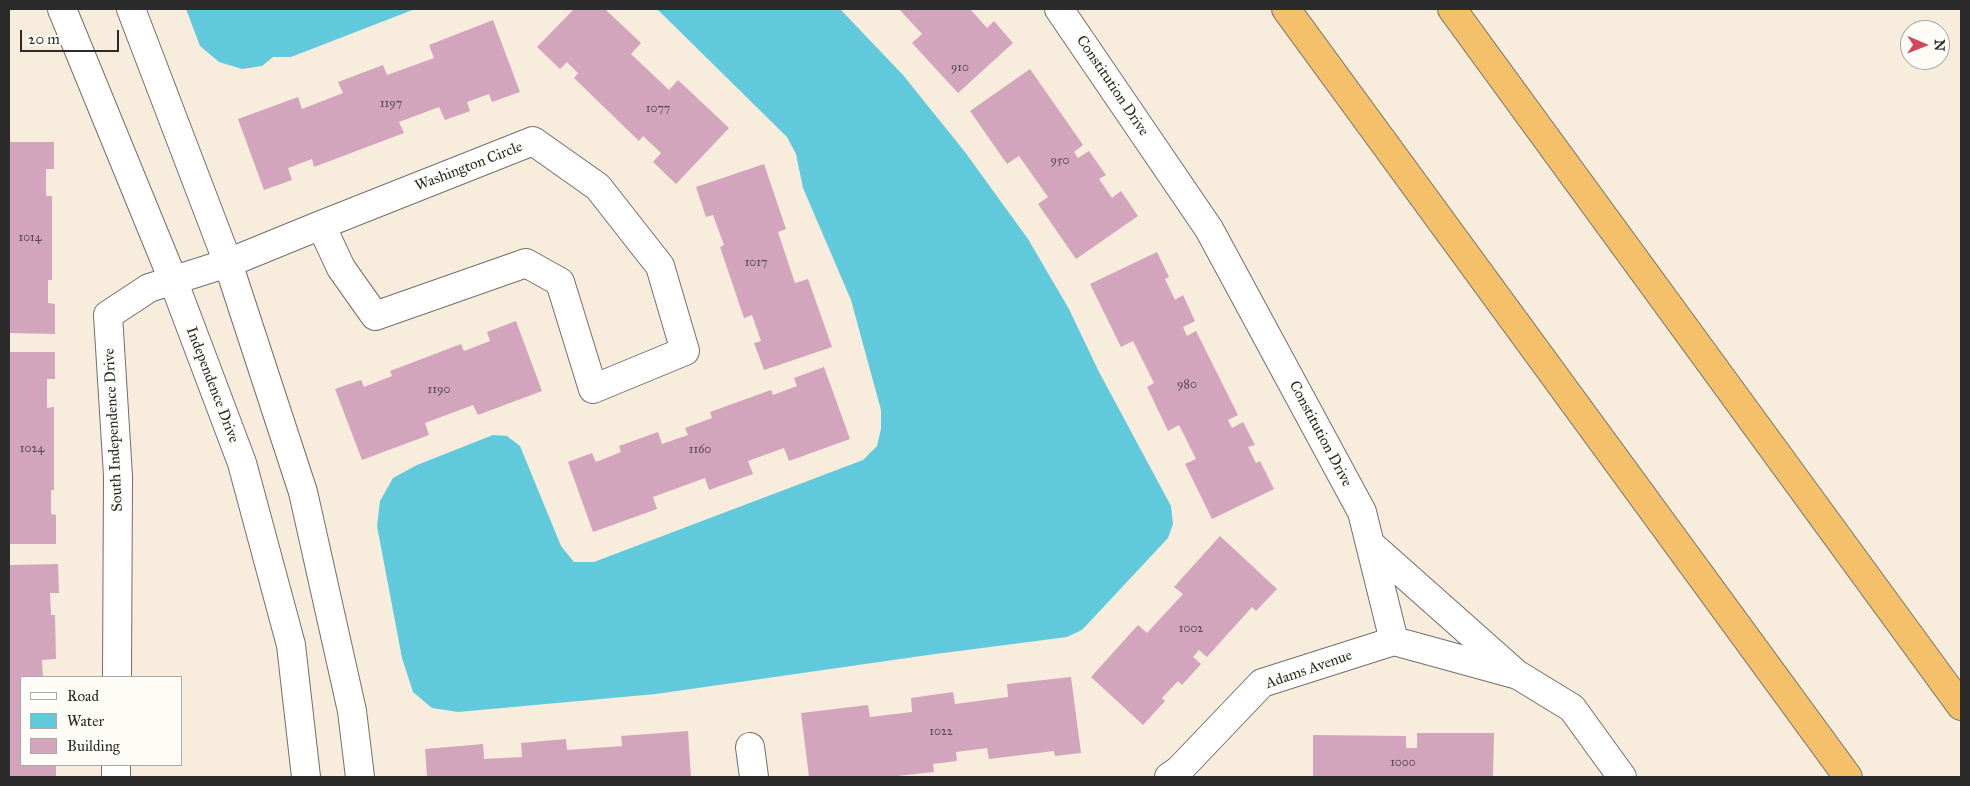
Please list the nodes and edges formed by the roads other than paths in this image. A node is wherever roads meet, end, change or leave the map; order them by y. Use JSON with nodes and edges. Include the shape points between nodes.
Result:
{"nodes":[{"id":1,"x":62,"y":9,"type":"edge"},
{"id":2,"x":130,"y":9,"type":"edge"},
{"id":3,"x":1059,"y":9,"type":"edge"},
{"id":4,"x":1286,"y":9,"type":"edge"},
{"id":5,"x":1452,"y":9,"type":"edge"},
{"id":6,"x":322,"y":225,"type":"junction"},
{"id":7,"x":228,"y":263,"type":"junction"},
{"id":8,"x":173,"y":280,"type":"junction"},
{"id":9,"x":1370,"y":544,"type":"junction"},
{"id":10,"x":1394,"y":641,"type":"junction"},
{"id":11,"x":1518,"y":675,"type":"junction"},
{"id":12,"x":117,"y":676,"type":"edge"},
{"id":13,"x":1961,"y":706,"type":"edge"},
{"id":14,"x":750,"y":747,"type":"dead end"},
{"id":15,"x":306,"y":777,"type":"edge"},
{"id":16,"x":360,"y":777,"type":"edge"},
{"id":17,"x":754,"y":777,"type":"edge"},
{"id":18,"x":1169,"y":777,"type":"edge"},
{"id":19,"x":1622,"y":777,"type":"edge"},
{"id":20,"x":1848,"y":777,"type":"edge"}],
"edges":[{"from":1,"to":8,"type":"street","name":"Independence Drive"},
{"from":2,"to":7,"type":"street"},
{"from":3,"to":9,"type":"street","name":"Constitution Drive","via":[[1209,229],[1362,512]]},
{"from":4,"to":20,"type":"highway"},
{"from":5,"to":13,"type":"highway"},
{"from":6,"to":6,"type":"street","name":"Washington Circle","via":[[533,141],[598,187],[660,266],[685,351],[593,388],[560,282],[526,263],[375,316],[341,268]]},
{"from":6,"to":7,"type":"street","name":"South Independence Drive"},
{"from":7,"to":8,"type":"street","name":"South Independence Drive"},
{"from":7,"to":16,"type":"street","via":[[303,492],[352,710]]},
{"from":8,"to":12,"type":"street","name":"South Independence Drive","via":[[149,288],[108,315],[118,476]]},
{"from":8,"to":15,"type":"street","name":"Independence Drive","via":[[242,464],[291,645]]},
{"from":9,"to":10,"type":"street","name":"Constitution Drive"},
{"from":9,"to":11,"type":"street"},
{"from":10,"to":11,"type":"street"},
{"from":10,"to":18,"type":"street","name":"Adams Avenue","via":[[1262,684]]},
{"from":11,"to":19,"type":"street","via":[[1572,708]]},
{"from":14,"to":17,"type":"street"}]}
